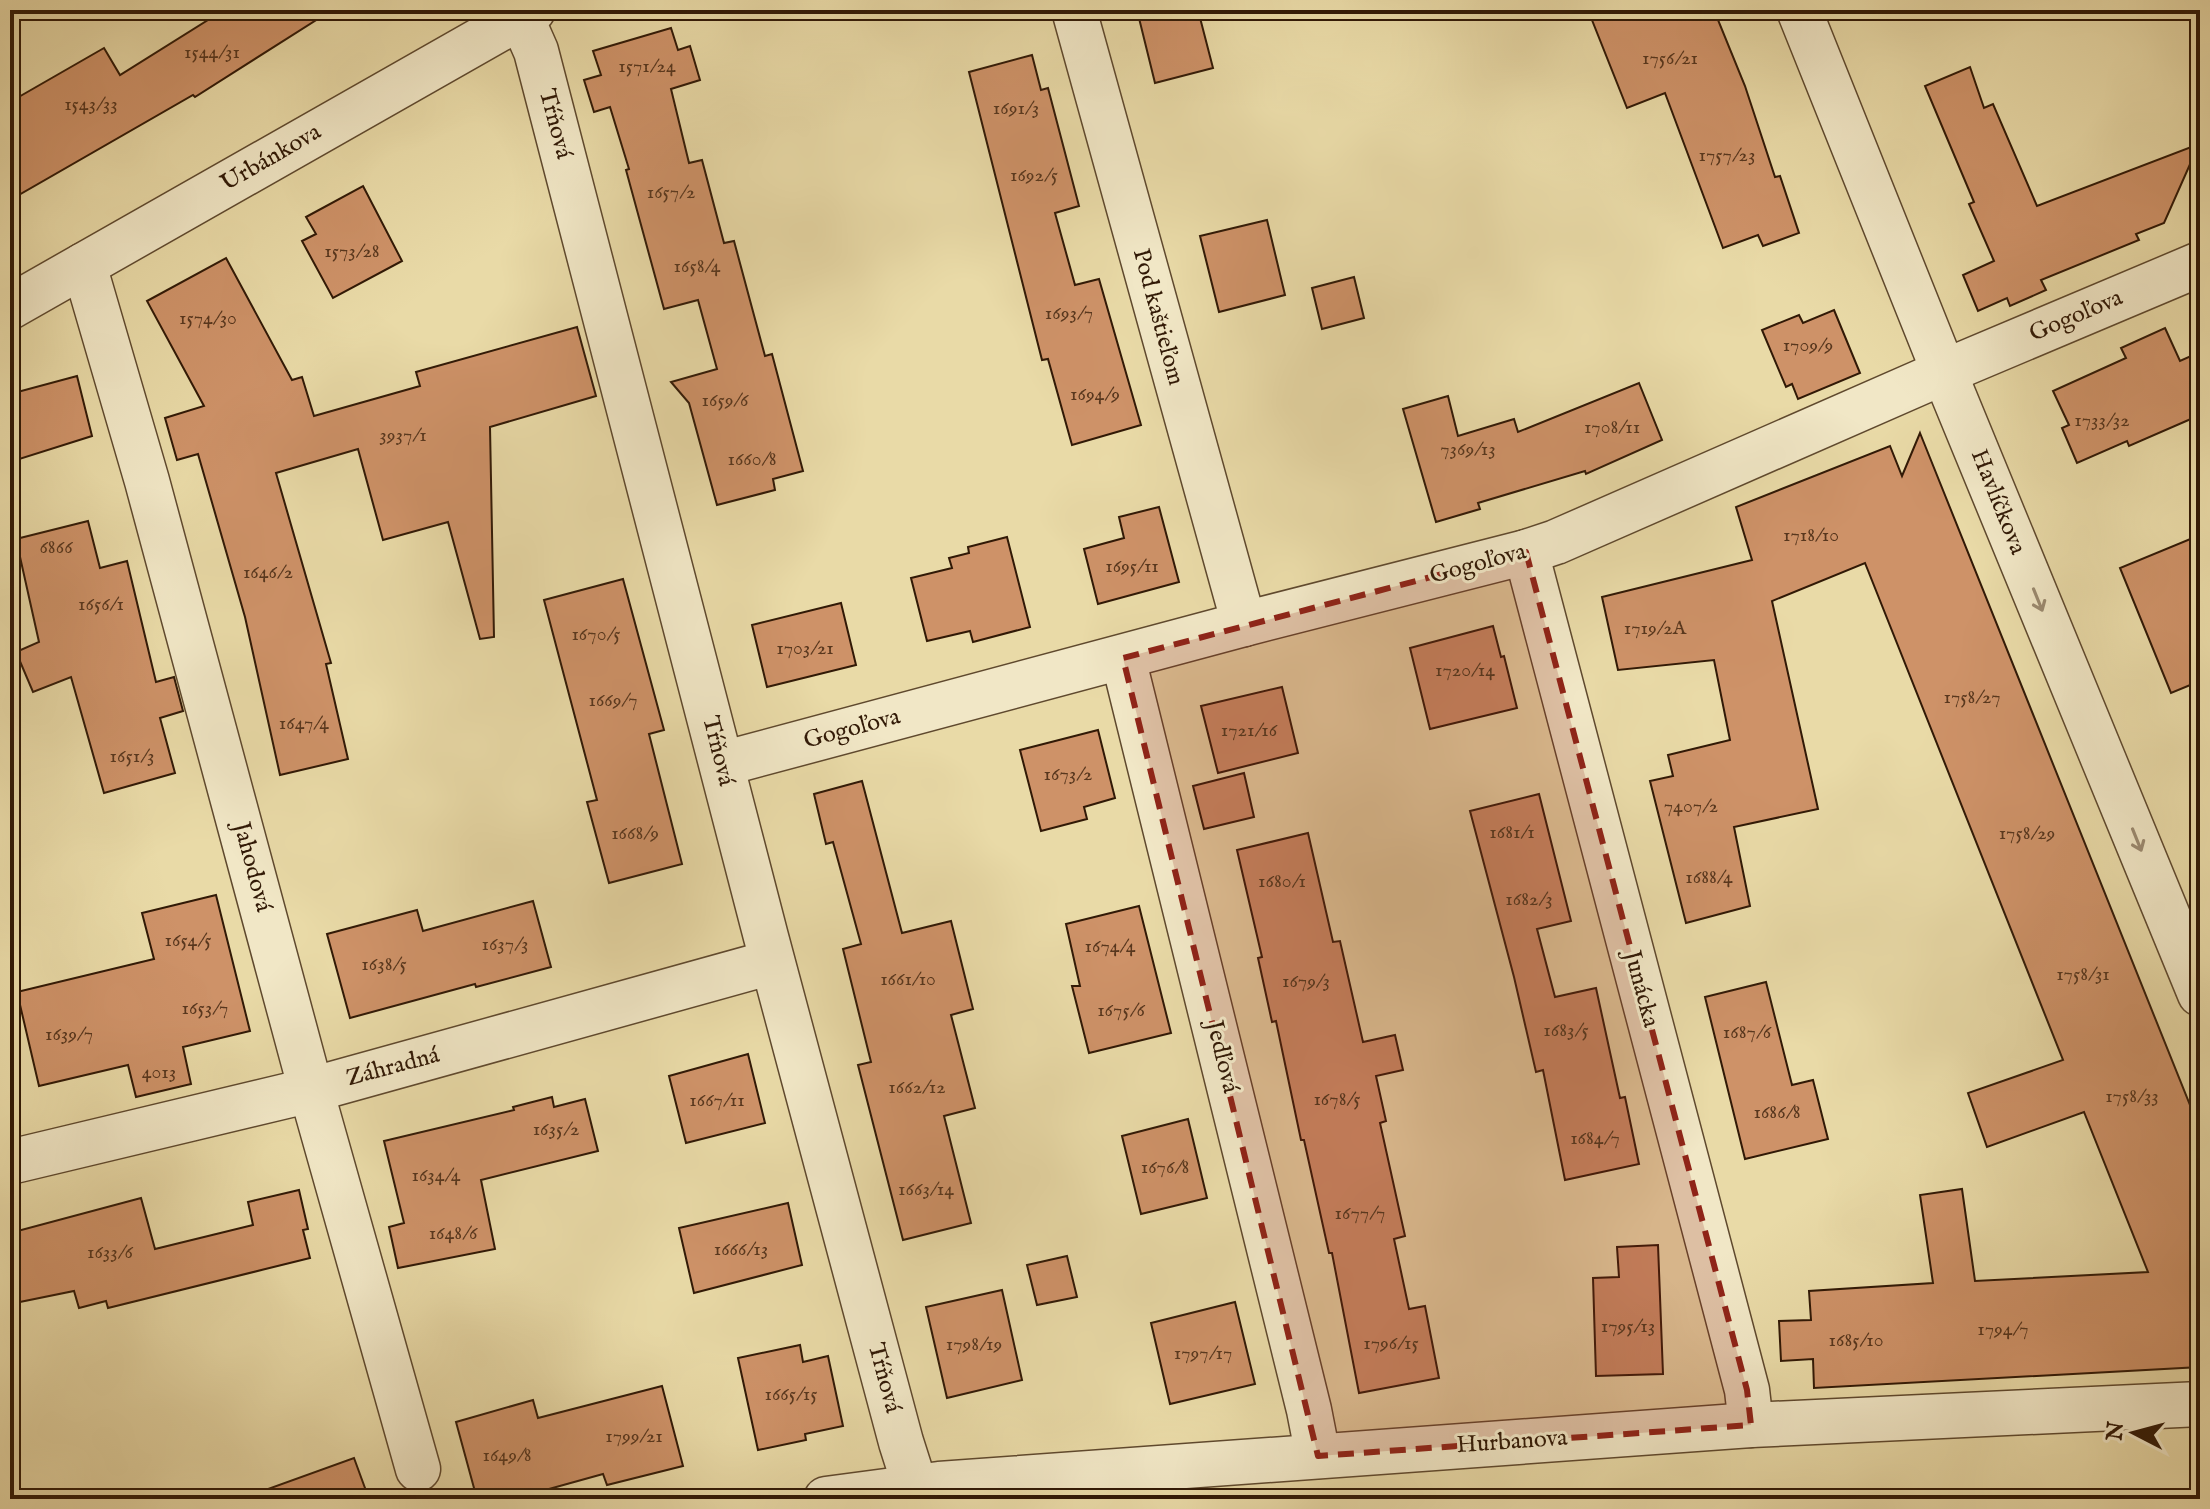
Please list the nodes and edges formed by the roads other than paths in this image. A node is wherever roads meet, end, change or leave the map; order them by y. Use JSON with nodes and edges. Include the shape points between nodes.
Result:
{"nodes":[{"id":1,"x":1074,"y":10,"type":"edge"},
{"id":2,"x":1799,"y":10,"type":"edge"},
{"id":3,"x":527,"y":14,"type":"edge"},
{"id":4,"x":2200,"y":264,"type":"edge"},
{"id":5,"x":84,"y":265,"type":"junction"},
{"id":6,"x":10,"y":307,"type":"edge"},
{"id":7,"x":1944,"y":372,"type":"junction"},
{"id":8,"x":1526,"y":552,"type":"junction"},
{"id":9,"x":1244,"y":624,"type":"junction"},
{"id":10,"x":1123,"y":658,"type":"junction"},
{"id":11,"x":722,"y":764,"type":"junction"},
{"id":12,"x":772,"y":962,"type":"junction"},
{"id":13,"x":2200,"y":994,"type":"edge"},
{"id":14,"x":311,"y":1090,"type":"junction"},
{"id":15,"x":10,"y":1162,"type":"edge"},
{"id":16,"x":2200,"y":1404,"type":"edge"},
{"id":17,"x":1751,"y":1425,"type":"junction"},
{"id":18,"x":1318,"y":1456,"type":"junction"},
{"id":19,"x":418,"y":1469,"type":"dead end"},
{"id":20,"x":918,"y":1493,"type":"edge"},
{"id":21,"x":826,"y":1499,"type":"edge"}],
"edges":[{"from":1,"to":9,"type":"street","name":"Pod kaštieľom"},
{"from":2,"to":7,"type":"street","name":"Havlíčkova"},
{"from":3,"to":5,"type":"street","name":"Urbánkova"},
{"from":3,"to":11,"type":"street","name":"Tŕňová"},
{"from":4,"to":7,"type":"street","name":"Gogoľova"},
{"from":5,"to":6,"type":"street","name":"Urbánkova"},
{"from":5,"to":14,"type":"street","name":"Jahodová"},
{"from":7,"to":8,"type":"street","name":"Gogoľova"},
{"from":7,"to":13,"type":"street","name":"Havlíčkova","one_way":true},
{"from":8,"to":9,"type":"street","name":"Gogoľova"},
{"from":8,"to":17,"type":"street","name":"Junácka","via":[[1747,1390]]},
{"from":9,"to":10,"type":"street","name":"Gogoľova"},
{"from":10,"to":11,"type":"street","name":"Gogoľova"},
{"from":10,"to":18,"type":"street","name":"Jedľová"},
{"from":11,"to":12,"type":"street","name":"Tŕňová"},
{"from":12,"to":14,"type":"street","name":"Záhradná"},
{"from":12,"to":20,"type":"street","name":"Tŕňová"},
{"from":14,"to":15,"type":"street","name":"Záhradná"},
{"from":14,"to":19,"type":"street","name":"Jahodová"},
{"from":16,"to":17,"type":"street","name":"Hurbanova"},
{"from":17,"to":18,"type":"street","name":"Hurbanova"},
{"from":18,"to":20,"type":"street","name":"Hurbanova"},
{"from":20,"to":21,"type":"street","name":"Hurbanova"}]}
